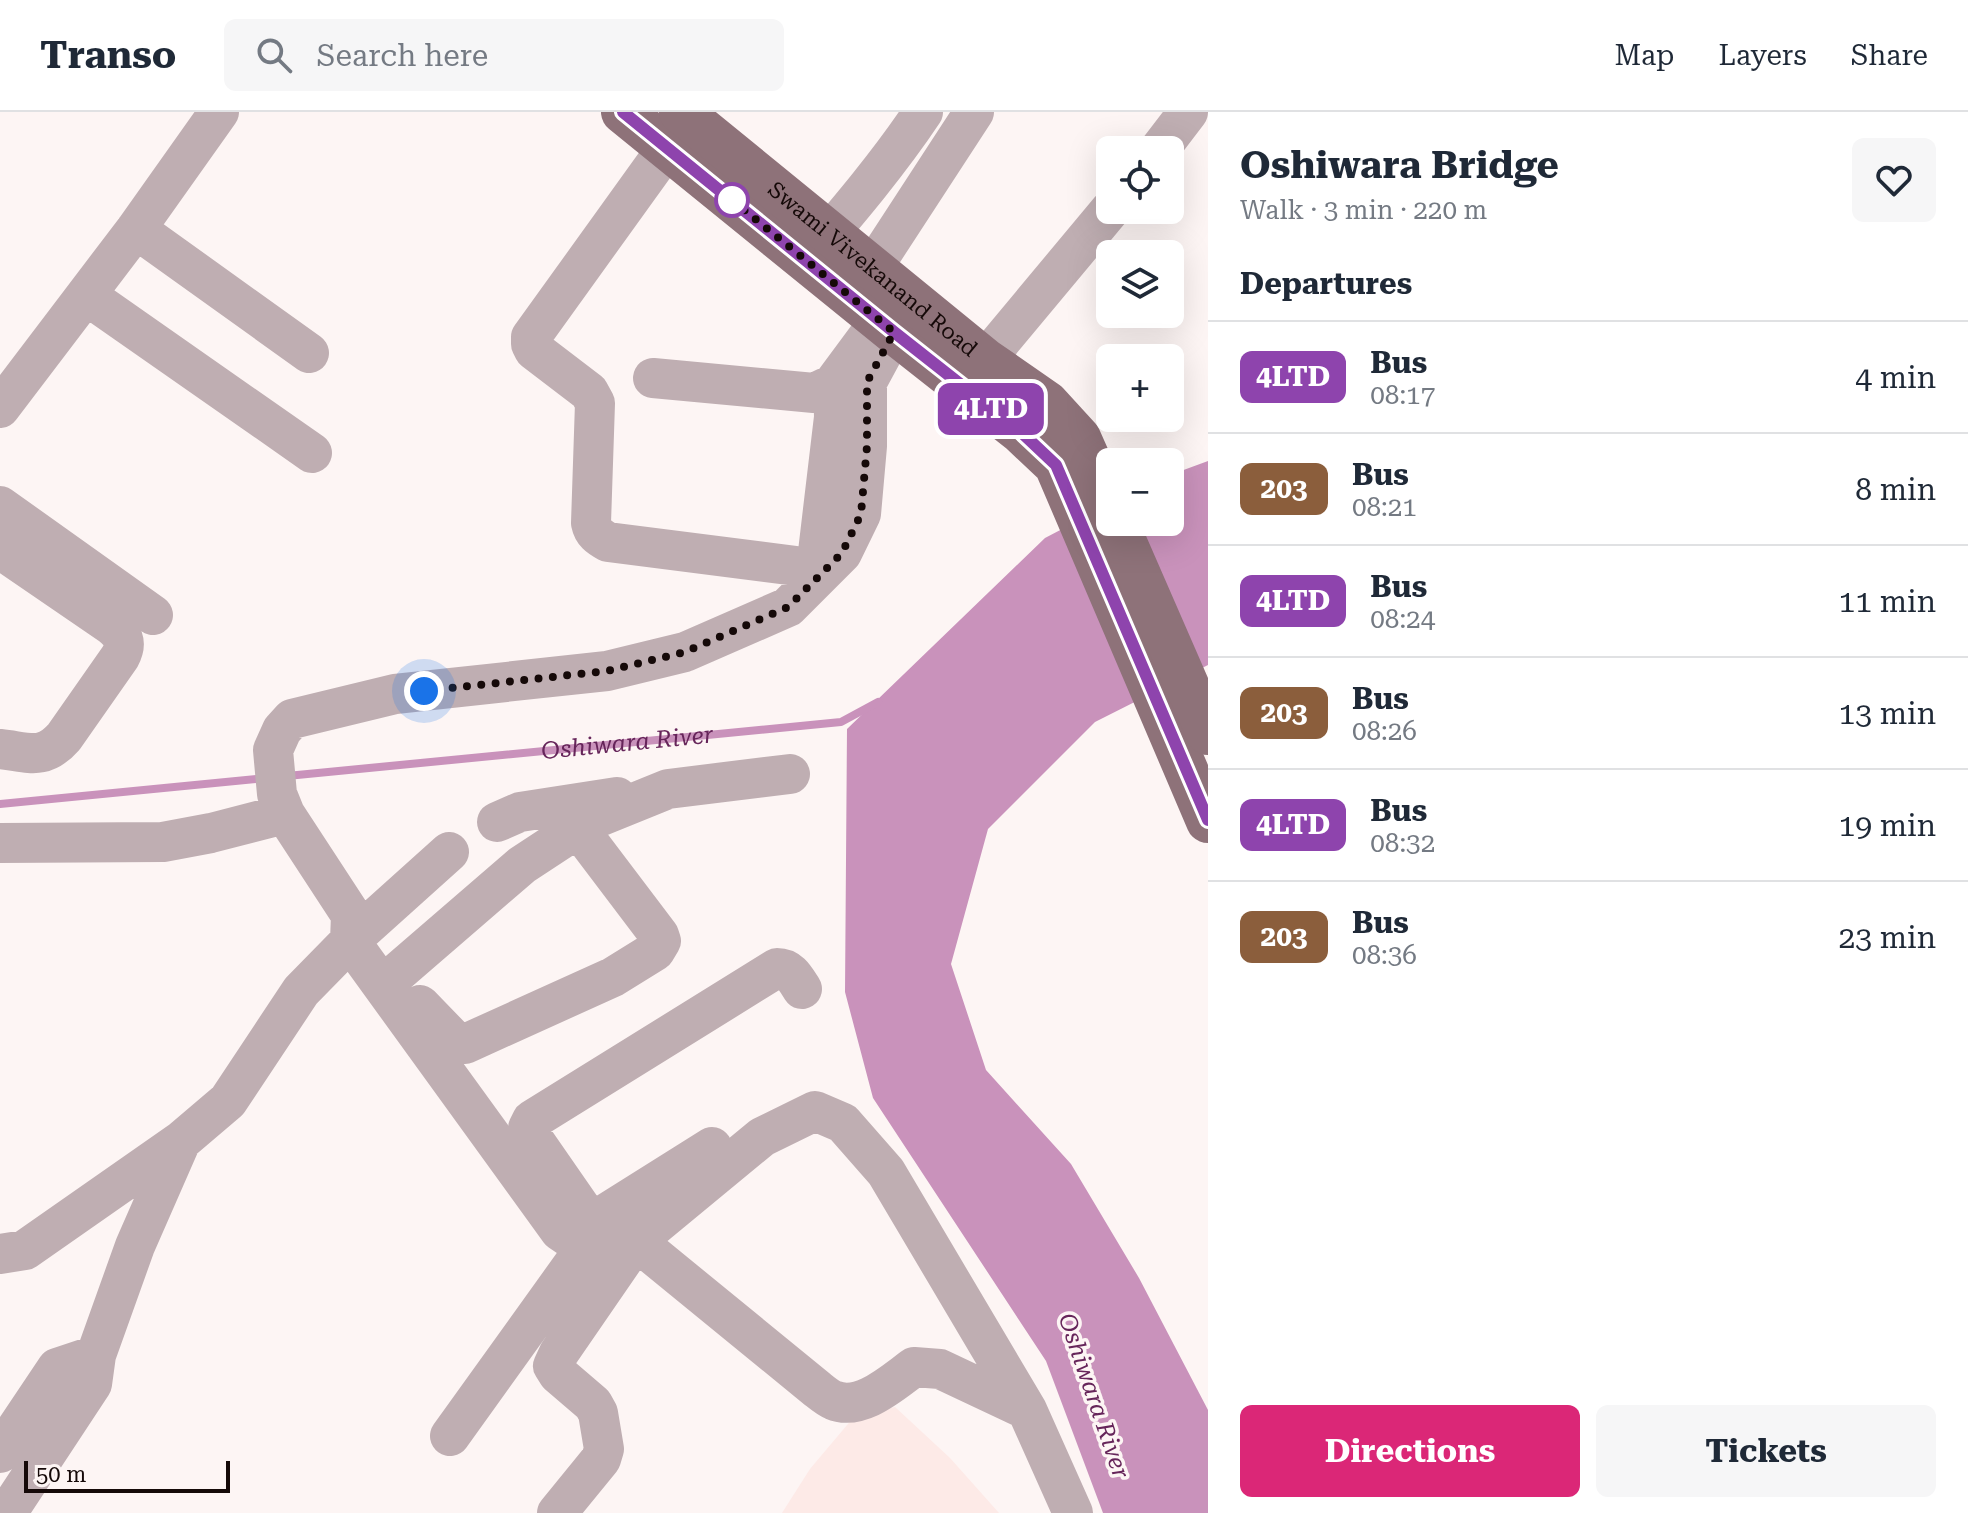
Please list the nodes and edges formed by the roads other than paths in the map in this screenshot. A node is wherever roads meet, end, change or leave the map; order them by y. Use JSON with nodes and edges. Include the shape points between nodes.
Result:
{"nodes":[{"id":1,"x":219,"y":112,"type":"edge"},
{"id":2,"x":623,"y":112,"type":"edge"},
{"id":3,"x":923,"y":112,"type":"edge"},
{"id":4,"x":974,"y":112,"type":"edge"},
{"id":5,"x":1188,"y":112,"type":"edge"},
{"id":6,"x":674,"y":130,"type":"edge"},
{"id":7,"x":1170,"y":136,"type":"edge"},
{"id":8,"x":1098,"y":224,"type":"edge"},
{"id":9,"x":136,"y":229,"type":"junction"},
{"id":10,"x":818,"y":246,"type":"junction"},
{"id":11,"x":86,"y":295,"type":"junction"},
{"id":12,"x":882,"y":303,"type":"junction"},
{"id":13,"x":309,"y":353,"type":"dead end"},
{"id":14,"x":985,"y":360,"type":"junction"},
{"id":15,"x":653,"y":378,"type":"dead end"},
{"id":16,"x":833,"y":384,"type":"junction"},
{"id":17,"x":0,"y":408,"type":"edge"},
{"id":18,"x":1034,"y":418,"type":"junction"},
{"id":19,"x":1068,"y":452,"type":"junction"},
{"id":20,"x":312,"y":453,"type":"dead end"},
{"id":21,"x":1096,"y":489,"type":"edge"},
{"id":22,"x":0,"y":506,"type":"edge"},
{"id":23,"x":1121,"y":536,"type":"edge"},
{"id":24,"x":6,"y":565,"type":"edge"},
{"id":25,"x":153,"y":615,"type":"dead end"},
{"id":26,"x":1188,"y":716,"type":"edge"},
{"id":27,"x":0,"y":749,"type":"edge"},
{"id":28,"x":790,"y":774,"type":"dead end"},
{"id":29,"x":668,"y":789,"type":"junction"},
{"id":30,"x":281,"y":804,"type":"junction"},
{"id":31,"x":1208,"y":821,"type":"edge"},
{"id":32,"x":497,"y":822,"type":"dead end"},
{"id":33,"x":578,"y":828,"type":"junction"},
{"id":34,"x":0,"y":843,"type":"edge"},
{"id":35,"x":449,"y":852,"type":"dead end"},
{"id":36,"x":350,"y":941,"type":"junction"},
{"id":37,"x":388,"y":981,"type":"junction"},
{"id":38,"x":802,"y":989,"type":"dead end"},
{"id":39,"x":181,"y":1141,"type":"junction"},
{"id":40,"x":712,"y":1147,"type":"dead end"},
{"id":41,"x":605,"y":1240,"type":"junction"},
{"id":42,"x":0,"y":1254,"type":"edge"},
{"id":43,"x":96,"y":1355,"type":"junction"},
{"id":44,"x":1027,"y":1410,"type":"junction"},
{"id":45,"x":450,"y":1436,"type":"dead end"},
{"id":46,"x":0,"y":1453,"type":"edge"},
{"id":47,"x":7,"y":1513,"type":"edge"},
{"id":48,"x":557,"y":1513,"type":"edge"},
{"id":49,"x":1073,"y":1513,"type":"edge"}],
"edges":[{"from":1,"to":9,"type":"street"},
{"from":2,"to":6,"type":"main road","name":"Swami Vivekanand Road"},
{"from":3,"to":10,"type":"street"},
{"from":4,"to":12,"type":"street"},
{"from":5,"to":7,"type":"street"},
{"from":6,"to":10,"type":"main road","name":"Swami Vivekanand Road"},
{"from":6,"to":16,"type":"street","via":[[531,337],[534,350],[589,392],[595,403],[592,530],[608,542],[809,565],[818,552]]},
{"from":8,"to":14,"type":"street"},
{"from":9,"to":11,"type":"street"},
{"from":9,"to":13,"type":"street"},
{"from":10,"to":12,"type":"main road","name":"Swami Vivekanand Road"},
{"from":11,"to":17,"type":"street"},
{"from":11,"to":20,"type":"street"},
{"from":12,"to":14,"type":"main road","name":"Swami Vivekanand Road"},
{"from":12,"to":16,"type":"street"},
{"from":12,"to":18,"type":"main road","name":"Swami Vivekanand Road"},
{"from":12,"to":30,"type":"street","via":[[867,382],[861,514],[842,553],[788,607],[685,652],[607,671],[395,694],[292,719],[273,750]]},
{"from":14,"to":18,"type":"main road","name":"Swami Vivekanand Road"},
{"from":15,"to":16,"type":"street","via":[[814,393]]},
{"from":18,"to":19,"type":"main road","name":"Swami Vivekanand Road"},
{"from":19,"to":21,"type":"main road","name":"Swami Vivekanand Road"},
{"from":19,"to":26,"type":"main road","name":"Swami Vivekanand Road"},
{"from":22,"to":25,"type":"street"},
{"from":23,"to":26,"type":"main road","name":"Swami Vivekanand Road"},
{"from":24,"to":27,"type":"street","via":[[125,640],[124,650],[55,747],[44,753]]},
{"from":26,"to":31,"type":"main road","name":"Swami Vivekanand Road"},
{"from":28,"to":29,"type":"street"},
{"from":29,"to":32,"type":"street","via":[[520,812]]},
{"from":29,"to":33,"type":"street"},
{"from":30,"to":34,"type":"street","via":[[211,833],[163,842]]},
{"from":30,"to":36,"type":"street","via":[[351,915]]},
{"from":33,"to":37,"type":"street","via":[[522,865]]},
{"from":33,"to":37,"type":"street","via":[[659,935],[655,951],[613,977],[465,1044]]},
{"from":35,"to":36,"type":"street"},
{"from":36,"to":37,"type":"street"},
{"from":36,"to":39,"type":"street","via":[[301,991],[228,1101]]},
{"from":37,"to":41,"type":"street","via":[[560,1231]]},
{"from":38,"to":41,"type":"street","via":[[785,968],[777,968],[532,1120],[529,1133]]},
{"from":39,"to":42,"type":"street","via":[[25,1250]]},
{"from":39,"to":43,"type":"street"},
{"from":40,"to":41,"type":"street"},
{"from":41,"to":44,"type":"street","via":[[836,1402],[861,1401],[914,1367],[940,1369]]},
{"from":41,"to":44,"type":"street","via":[[762,1137],[815,1111],[843,1123],[886,1172]]},
{"from":41,"to":45,"type":"street"},
{"from":41,"to":48,"type":"street","via":[[553,1366],[593,1404],[604,1449]]},
{"from":43,"to":46,"type":"street","via":[[57,1368]]},
{"from":43,"to":47,"type":"street","via":[[92,1384]]},
{"from":44,"to":49,"type":"street"}]}
